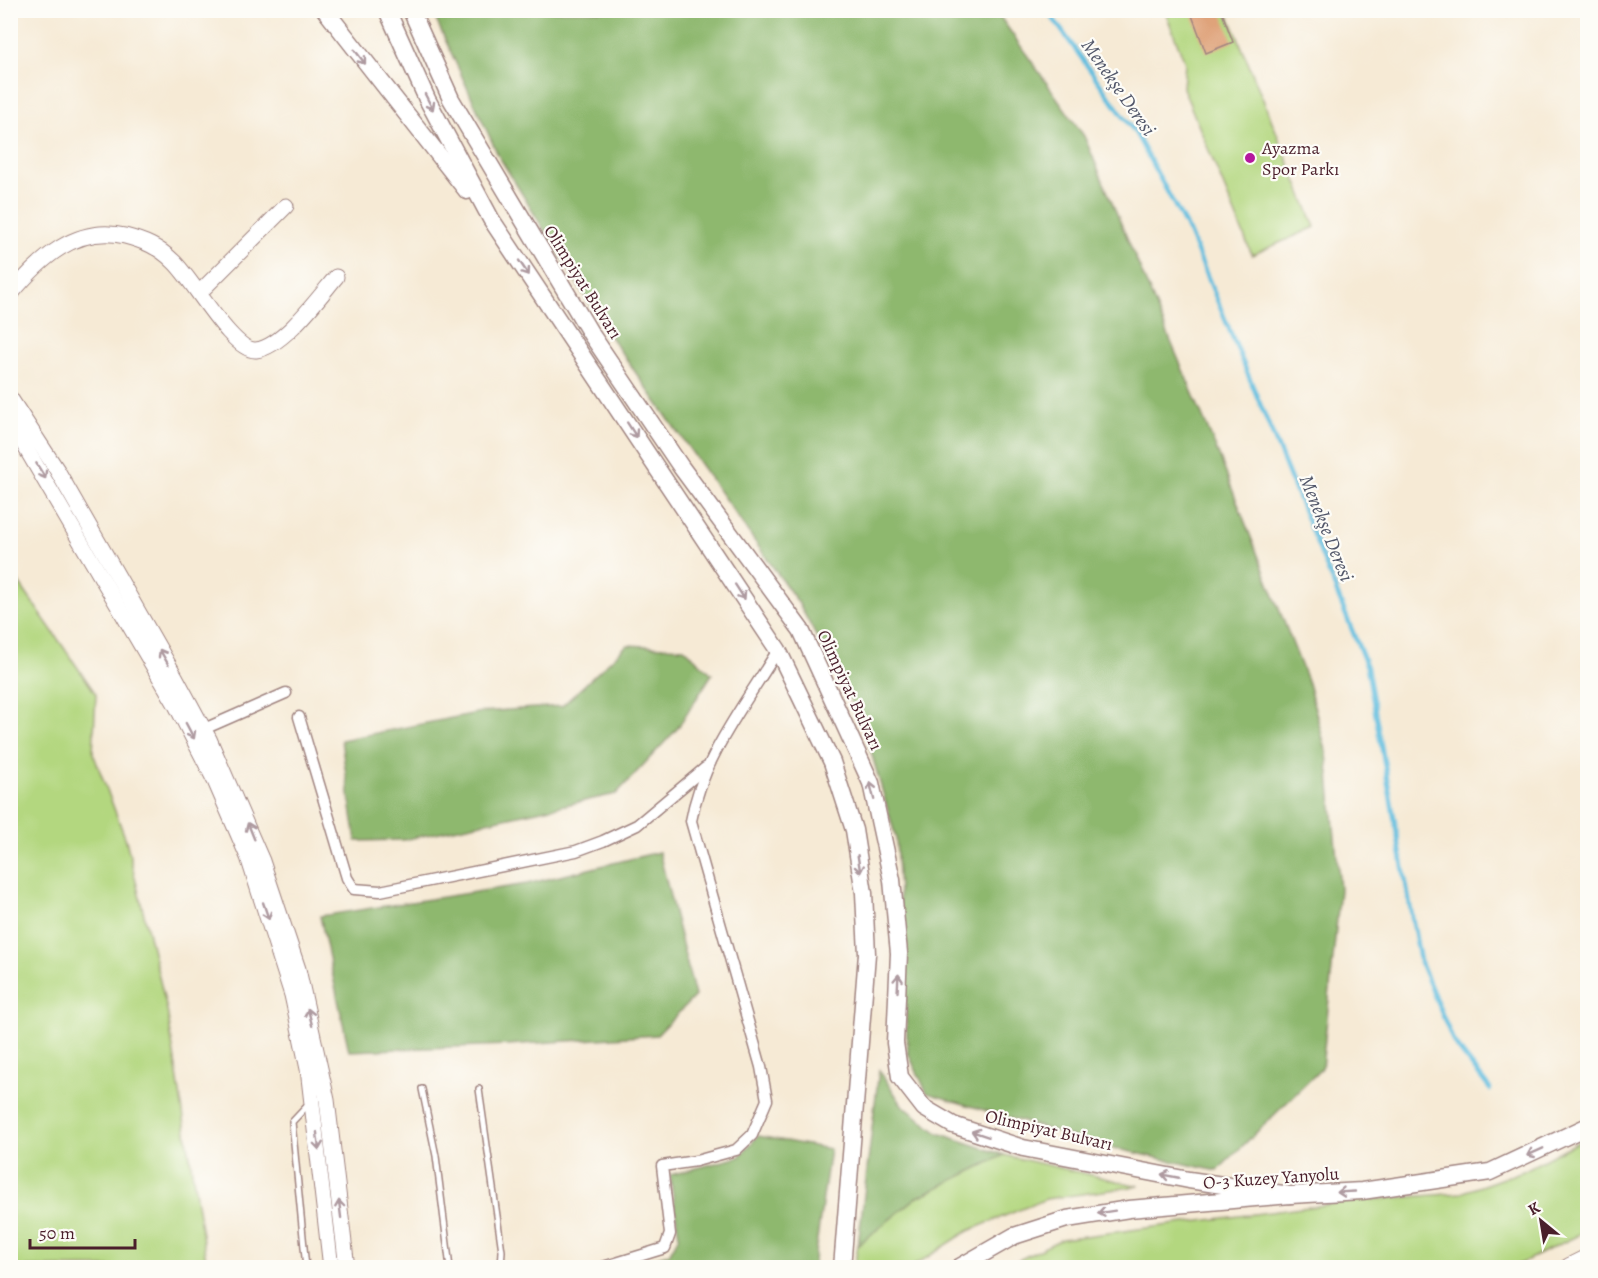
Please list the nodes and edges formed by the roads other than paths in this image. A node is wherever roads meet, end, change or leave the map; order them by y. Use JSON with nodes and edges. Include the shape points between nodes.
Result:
{"nodes":[{"id":1,"x":325,"y":10,"type":"edge"},
{"id":2,"x":387,"y":10,"type":"edge"},
{"id":3,"x":411,"y":10,"type":"edge"},
{"id":4,"x":286,"y":206,"type":"dead end"},
{"id":5,"x":491,"y":219,"type":"junction"},
{"id":6,"x":336,"y":277,"type":"dead end"},
{"id":7,"x":199,"y":293,"type":"junction"},
{"id":8,"x":10,"y":295,"type":"edge"},
{"id":9,"x":10,"y":398,"type":"edge"},
{"id":10,"x":10,"y":421,"type":"edge"},
{"id":11,"x":778,"y":650,"type":"junction"},
{"id":12,"x":286,"y":693,"type":"dead end"},
{"id":13,"x":299,"y":717,"type":"dead end"},
{"id":14,"x":204,"y":729,"type":"junction"},
{"id":15,"x":708,"y":765,"type":"junction"},
{"id":16,"x":422,"y":1089,"type":"dead end"},
{"id":17,"x":478,"y":1089,"type":"dead end"},
{"id":18,"x":313,"y":1100,"type":"junction"},
{"id":19,"x":1587,"y":1126,"type":"edge"},
{"id":20,"x":1290,"y":1195,"type":"junction"},
{"id":21,"x":1587,"y":1259,"type":"edge"},
{"id":22,"x":306,"y":1268,"type":"edge"},
{"id":23,"x":332,"y":1268,"type":"edge"},
{"id":24,"x":347,"y":1268,"type":"edge"},
{"id":25,"x":450,"y":1268,"type":"edge"},
{"id":26,"x":501,"y":1268,"type":"edge"},
{"id":27,"x":600,"y":1268,"type":"edge"},
{"id":28,"x":842,"y":1268,"type":"edge"},
{"id":29,"x":958,"y":1268,"type":"edge"},
{"id":30,"x":1570,"y":1268,"type":"edge"}],
"edges":[{"from":1,"to":5,"type":"main road","one_way":true},
{"from":2,"to":5,"type":"main road","one_way":true,"via":[[427,99]]},
{"from":20,"to":3,"type":"main road","name":"Olimpiyat Bulvarı","one_way":true,"via":[[1023,1148],[953,1125],[924,1108],[900,1077],[895,1043],[899,953],[892,880],[871,783],[801,630],[681,467],[591,334],[451,99]]},
{"from":4,"to":7,"type":"street"},
{"from":5,"to":11,"type":"main road","one_way":true},
{"from":6,"to":7,"type":"street","via":[[279,340],[256,350],[246,348],[230,332]]},
{"from":7,"to":8,"type":"street","via":[[175,261],[148,242],[118,234],[89,234],[61,245]]},
{"from":14,"to":9,"type":"street","one_way":true,"via":[[57,470]]},
{"from":10,"to":18,"type":"street","one_way":true,"via":[[176,705],[233,821],[292,995]]},
{"from":11,"to":15,"type":"street"},
{"from":11,"to":28,"type":"main road","one_way":true,"via":[[832,762],[854,830],[864,893],[867,954]]},
{"from":12,"to":14,"type":"street"},
{"from":13,"to":15,"type":"street","via":[[343,870],[354,889],[365,892],[576,851],[637,825]]},
{"from":24,"to":14,"type":"street","one_way":true,"via":[[327,1100],[298,969],[244,813]]},
{"from":15,"to":27,"type":"street","via":[[696,794],[691,821],[767,1100],[752,1135],[736,1150],[662,1166],[670,1234],[665,1248]]},
{"from":16,"to":25,"type":"lane","via":[[436,1156]]},
{"from":17,"to":26,"type":"lane","via":[[502,1251]]},
{"from":18,"to":22,"type":"lane","via":[[292,1122]]},
{"from":18,"to":23,"type":"street","one_way":true},
{"from":19,"to":20,"type":"main road","name":"O-3 Kuzey Yanyolu","one_way":true,"via":[[1490,1172],[1362,1191]]},
{"from":20,"to":29,"type":"main road","name":"O-3 Kuzey Yanyolu","one_way":true,"via":[[1129,1209],[1067,1219],[1014,1236]]},
{"from":21,"to":30,"type":"highway"}]}
